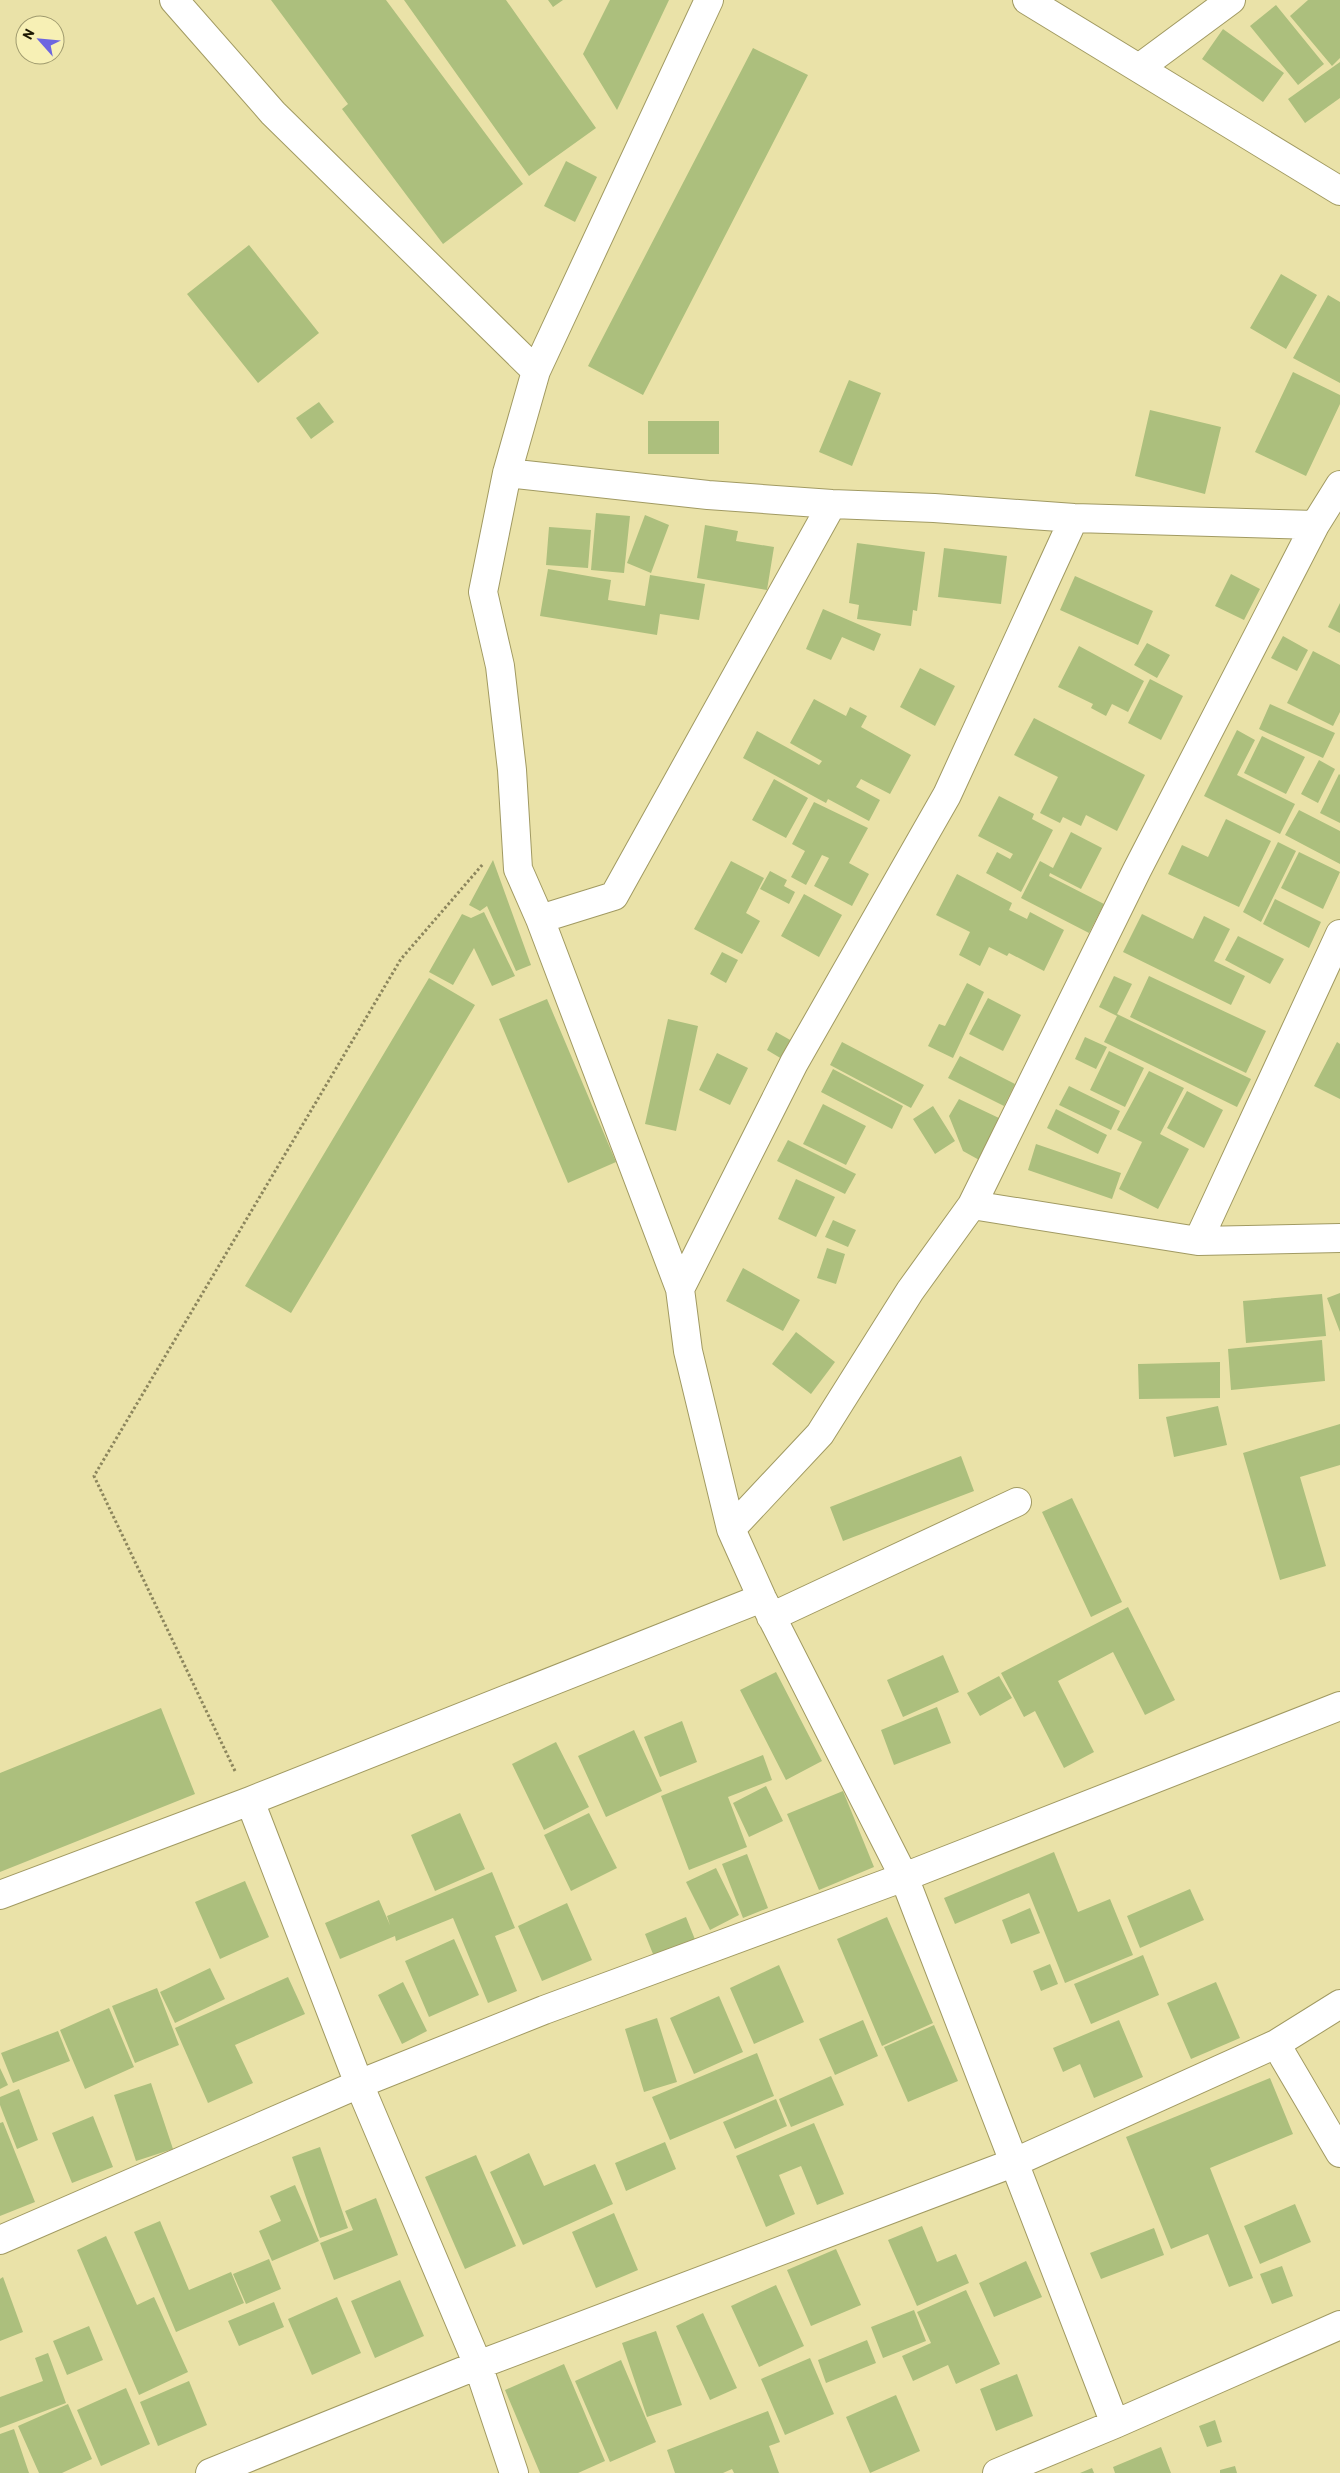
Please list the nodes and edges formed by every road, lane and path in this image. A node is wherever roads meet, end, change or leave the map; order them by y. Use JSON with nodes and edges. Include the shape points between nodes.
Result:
{"nodes":[{"id":1,"x":174,"y":0,"type":"edge"},
{"id":2,"x":709,"y":0,"type":"edge"},
{"id":3,"x":1027,"y":0,"type":"edge"},
{"id":4,"x":1231,"y":0,"type":"edge"},
{"id":5,"x":1139,"y":68,"type":"junction"},
{"id":6,"x":1340,"y":191,"type":"edge"},
{"id":7,"x":536,"y":371,"type":"junction"},
{"id":8,"x":508,"y":473,"type":"junction"},
{"id":9,"x":1340,"y":485,"type":"edge"},
{"id":10,"x":832,"y":504,"type":"junction"},
{"id":11,"x":1074,"y":518,"type":"junction"},
{"id":12,"x":1315,"y":525,"type":"junction"},
{"id":13,"x":516,"y":826,"type":"junction"},
{"id":14,"x":540,"y":918,"type":"junction"},
{"id":15,"x":1340,"y":934,"type":"edge"},
{"id":16,"x":972,"y":1206,"type":"junction"},
{"id":17,"x":1340,"y":1238,"type":"edge"},
{"id":18,"x":1198,"y":1241,"type":"junction"},
{"id":19,"x":680,"y":1289,"type":"junction"},
{"id":20,"x":1017,"y":1502,"type":"dead end"},
{"id":21,"x":731,"y":1529,"type":"junction"},
{"id":22,"x":767,"y":1608,"type":"junction"},
{"id":23,"x":1340,"y":1706,"type":"edge"},
{"id":24,"x":250,"y":1801,"type":"junction"},
{"id":25,"x":904,"y":1878,"type":"junction"},
{"id":26,"x":0,"y":1895,"type":"edge"},
{"id":27,"x":1340,"y":2004,"type":"edge"},
{"id":28,"x":1276,"y":2044,"type":"junction"},
{"id":29,"x":359,"y":2084,"type":"junction"},
{"id":30,"x":1340,"y":2153,"type":"edge"},
{"id":31,"x":1013,"y":2163,"type":"junction"},
{"id":32,"x":0,"y":2240,"type":"edge"},
{"id":33,"x":1340,"y":2324,"type":"edge"},
{"id":34,"x":478,"y":2365,"type":"junction"},
{"id":35,"x":1115,"y":2424,"type":"junction"},
{"id":36,"x":210,"y":2473,"type":"edge"},
{"id":37,"x":514,"y":2473,"type":"edge"},
{"id":38,"x":997,"y":2473,"type":"edge"}],
"edges":[{"from":1,"to":7,"type":"street","via":[[273,113]]},
{"from":2,"to":7,"type":"street"},
{"from":3,"to":5,"type":"street"},
{"from":4,"to":5,"type":"street"},
{"from":5,"to":6,"type":"street"},
{"from":7,"to":8,"type":"street"},
{"from":8,"to":10,"type":"street","via":[[708,495]]},
{"from":8,"to":13,"type":"street","via":[[483,592],[500,666]]},
{"from":9,"to":12,"type":"street"},
{"from":10,"to":11,"type":"street"},
{"from":10,"to":14,"type":"street","via":[[614,896]]},
{"from":11,"to":12,"type":"street"},
{"from":11,"to":19,"type":"street","via":[[947,795],[794,1063]]},
{"from":12,"to":16,"type":"street","via":[[1137,870]]},
{"from":13,"to":14,"type":"street","via":[[518,869]]},
{"from":13,"to":24,"type":"path","via":[[401,959],[94,1476]]},
{"from":14,"to":19,"type":"street"},
{"from":15,"to":18,"type":"street"},
{"from":16,"to":18,"type":"street"},
{"from":16,"to":21,"type":"street","via":[[910,1291],[820,1434]]},
{"from":17,"to":18,"type":"street"},
{"from":19,"to":21,"type":"street","via":[[688,1351]]},
{"from":20,"to":22,"type":"street"},
{"from":21,"to":22,"type":"street"},
{"from":22,"to":24,"type":"street"},
{"from":22,"to":25,"type":"street"},
{"from":23,"to":25,"type":"street"},
{"from":24,"to":26,"type":"street"},
{"from":24,"to":29,"type":"street"},
{"from":25,"to":29,"type":"street","via":[[544,2010]]},
{"from":25,"to":31,"type":"street"},
{"from":27,"to":28,"type":"street"},
{"from":28,"to":30,"type":"street"},
{"from":28,"to":31,"type":"street"},
{"from":29,"to":32,"type":"street"},
{"from":29,"to":34,"type":"street"},
{"from":31,"to":34,"type":"street"},
{"from":31,"to":35,"type":"street"},
{"from":33,"to":35,"type":"street"},
{"from":34,"to":36,"type":"street"},
{"from":34,"to":37,"type":"street"},
{"from":35,"to":38,"type":"street"}]}
